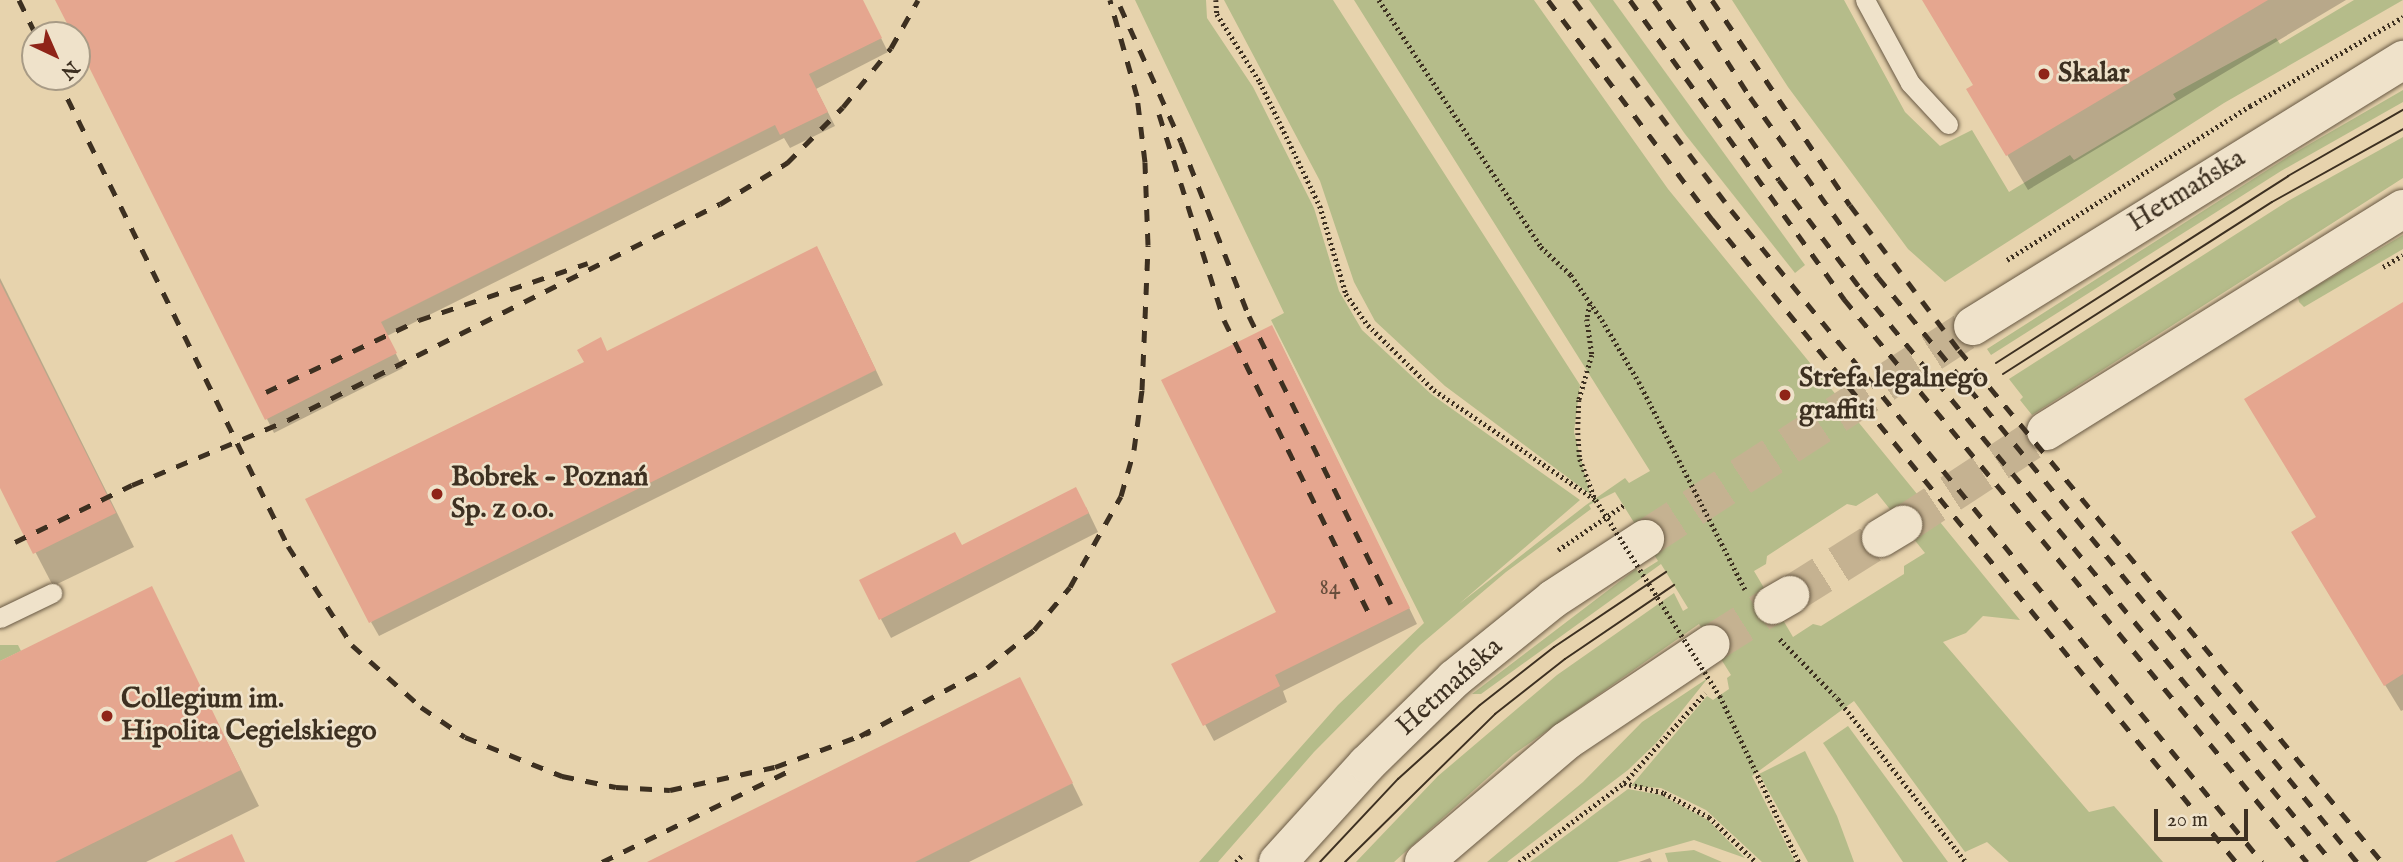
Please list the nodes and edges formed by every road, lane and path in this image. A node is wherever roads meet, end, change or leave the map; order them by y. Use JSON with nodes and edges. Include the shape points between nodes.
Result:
{"nodes":[{"id":1,"x":1216,"y":0,"type":"edge"},
{"id":2,"x":1380,"y":0,"type":"edge"},
{"id":3,"x":1865,"y":0,"type":"edge"},
{"id":4,"x":2403,"y":17,"type":"edge"},
{"id":5,"x":2403,"y":60,"type":"edge"},
{"id":6,"x":1948,"y":124,"type":"dead end"},
{"id":7,"x":2403,"y":209,"type":"edge"},
{"id":8,"x":1998,"y":266,"type":"dead end"},
{"id":9,"x":1590,"y":304,"type":"junction"},
{"id":10,"x":1973,"y":326,"type":"tunnel mouth"},
{"id":11,"x":2046,"y":431,"type":"tunnel mouth"},
{"id":12,"x":1596,"y":500,"type":"junction"},
{"id":13,"x":1645,"y":539,"type":"tunnel mouth"},
{"id":14,"x":52,"y":593,"type":"dead end"},
{"id":15,"x":0,"y":618,"type":"edge"},
{"id":16,"x":1711,"y":644,"type":"tunnel mouth"},
{"id":17,"x":1706,"y":692,"type":"dead end"},
{"id":18,"x":1624,"y":783,"type":"junction"},
{"id":19,"x":1278,"y":862,"type":"edge"},
{"id":20,"x":1424,"y":862,"type":"edge"},
{"id":21,"x":1519,"y":862,"type":"edge"},
{"id":22,"x":1756,"y":862,"type":"edge"},
{"id":23,"x":1799,"y":862,"type":"edge"},
{"id":24,"x":1966,"y":862,"type":"edge"}],
"edges":[{"from":1,"to":12,"type":"path","via":[[1217,14],[1260,82],[1320,206],[1346,294],[1368,325],[1434,390]]},
{"from":2,"to":9,"type":"path","via":[[1541,247],[1571,275]]},
{"from":3,"to":6,"type":"lane","via":[[1910,83]]},
{"from":4,"to":8,"type":"path","via":[[2250,106]]},
{"from":5,"to":10,"type":"main road","name":"Hetmańska"},
{"from":7,"to":11,"type":"main road"},
{"from":9,"to":12,"type":"path","via":[[1587,319],[1592,355],[1579,400],[1578,433],[1580,459]]},
{"from":9,"to":24,"type":"path","via":[[1771,607]]},
{"from":12,"to":23,"type":"path","bridge":true,"via":[[1720,696]]},
{"from":13,"to":19,"type":"main road","name":"Hetmańska","via":[[1553,599],[1454,679],[1367,764]]},
{"from":14,"to":15,"type":"lane"},
{"from":16,"to":20,"type":"main road","via":[[1566,741]]},
{"from":17,"to":18,"type":"path"},
{"from":18,"to":21,"type":"path"},
{"from":18,"to":22,"type":"path","via":[[1664,793],[1709,817]]}]}
